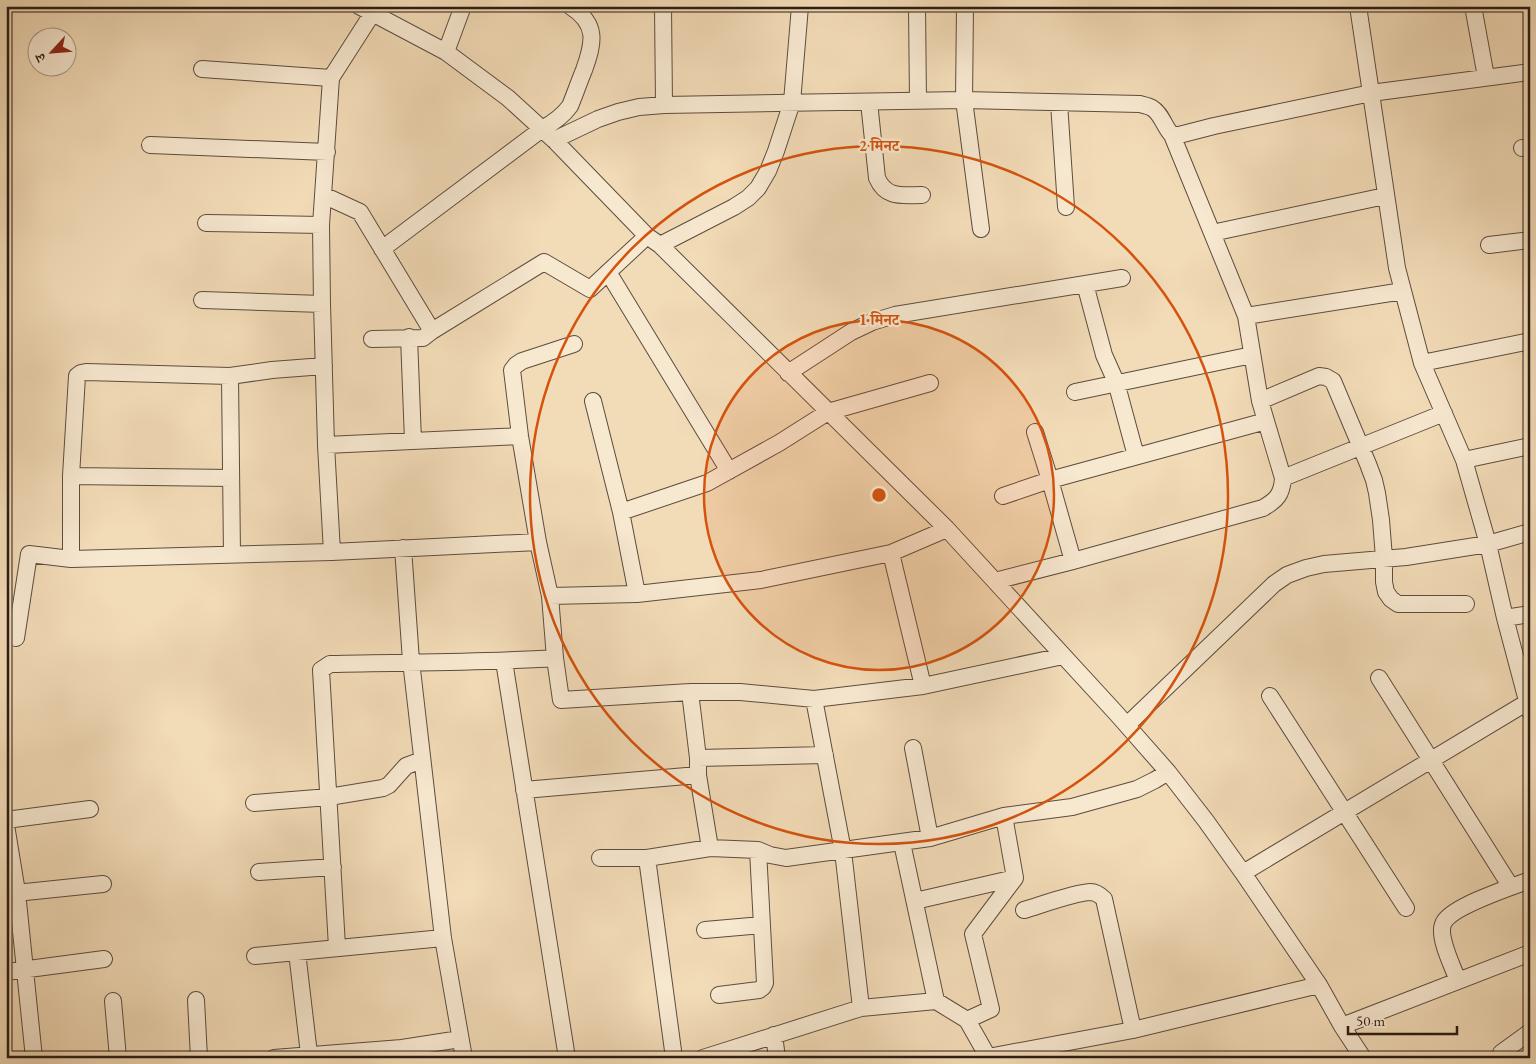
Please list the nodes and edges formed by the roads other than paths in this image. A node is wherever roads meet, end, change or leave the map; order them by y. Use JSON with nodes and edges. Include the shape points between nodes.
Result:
{"nodes":[{"id":1,"x":464,"y":6,"type":"edge"},
{"id":2,"x":570,"y":6,"type":"edge"},
{"id":3,"x":663,"y":6,"type":"edge"},
{"id":4,"x":800,"y":6,"type":"edge"},
{"id":5,"x":917,"y":6,"type":"edge"},
{"id":6,"x":965,"y":6,"type":"edge"},
{"id":7,"x":1358,"y":6,"type":"edge"},
{"id":8,"x":1473,"y":6,"type":"edge"},
{"id":9,"x":365,"y":10,"type":"edge"},
{"id":10,"x":446,"y":52,"type":"junction"},
{"id":11,"x":202,"y":69,"type":"dead end"},
{"id":12,"x":1530,"y":72,"type":"edge"},
{"id":13,"x":331,"y":78,"type":"junction"},
{"id":14,"x":1486,"y":78,"type":"junction"},
{"id":15,"x":1372,"y":93,"type":"junction"},
{"id":16,"x":964,"y":100,"type":"junction"},
{"id":17,"x":918,"y":101,"type":"junction"},
{"id":18,"x":792,"y":102,"type":"junction"},
{"id":19,"x":868,"y":102,"type":"junction"},
{"id":20,"x":1059,"y":103,"type":"junction"},
{"id":21,"x":664,"y":105,"type":"junction"},
{"id":22,"x":548,"y":135,"type":"junction"},
{"id":23,"x":1172,"y":135,"type":"junction"},
{"id":24,"x":150,"y":145,"type":"dead end"},
{"id":25,"x":327,"y":152,"type":"junction"},
{"id":26,"x":324,"y":195,"type":"junction"},
{"id":27,"x":922,"y":195,"type":"dead end"},
{"id":28,"x":1386,"y":196,"type":"junction"},
{"id":29,"x":1066,"y":206,"type":"dead end"},
{"id":30,"x":206,"y":223,"type":"dead end"},
{"id":31,"x":321,"y":225,"type":"junction"},
{"id":32,"x":981,"y":229,"type":"dead end"},
{"id":33,"x":1212,"y":233,"type":"junction"},
{"id":34,"x":653,"y":240,"type":"junction"},
{"id":35,"x":1530,"y":240,"type":"edge"},
{"id":36,"x":1489,"y":245,"type":"dead end"},
{"id":37,"x":382,"y":250,"type":"junction"},
{"id":38,"x":608,"y":272,"type":"junction"},
{"id":39,"x":1122,"y":278,"type":"dead end"},
{"id":40,"x":1085,"y":284,"type":"junction"},
{"id":41,"x":1403,"y":291,"type":"junction"},
{"id":42,"x":202,"y":300,"type":"dead end"},
{"id":43,"x":322,"y":304,"type":"junction"},
{"id":44,"x":1246,"y":316,"type":"junction"},
{"id":45,"x":432,"y":330,"type":"junction"},
{"id":46,"x":410,"y":338,"type":"junction"},
{"id":47,"x":372,"y":339,"type":"dead end"},
{"id":48,"x":1530,"y":341,"type":"edge"},
{"id":49,"x":574,"y":344,"type":"dead end"},
{"id":50,"x":1252,"y":355,"type":"junction"},
{"id":51,"x":1422,"y":363,"type":"junction"},
{"id":52,"x":324,"y":366,"type":"junction"},
{"id":53,"x":788,"y":373,"type":"junction"},
{"id":54,"x":230,"y":376,"type":"junction"},
{"id":55,"x":1116,"y":382,"type":"junction"},
{"id":56,"x":930,"y":383,"type":"dead end"},
{"id":57,"x":1074,"y":392,"type":"dead end"},
{"id":58,"x":1260,"y":401,"type":"junction"},
{"id":59,"x":593,"y":402,"type":"dead end"},
{"id":60,"x":828,"y":412,"type":"junction"},
{"id":61,"x":1444,"y":413,"type":"junction"},
{"id":62,"x":1266,"y":421,"type":"junction"},
{"id":63,"x":1035,"y":432,"type":"dead end"},
{"id":64,"x":520,"y":436,"type":"junction"},
{"id":65,"x":413,"y":441,"type":"junction"},
{"id":66,"x":326,"y":445,"type":"junction"},
{"id":67,"x":1361,"y":446,"type":"junction"},
{"id":68,"x":1530,"y":446,"type":"edge"},
{"id":69,"x":1136,"y":456,"type":"junction"},
{"id":70,"x":1464,"y":460,"type":"junction"},
{"id":71,"x":729,"y":471,"type":"junction"},
{"id":72,"x":71,"y":476,"type":"junction"},
{"id":73,"x":230,"y":478,"type":"junction"},
{"id":74,"x":1283,"y":478,"type":"junction"},
{"id":75,"x":1050,"y":480,"type":"junction"},
{"id":76,"x":1003,"y":496,"type":"dead end"},
{"id":77,"x":621,"y":512,"type":"junction"},
{"id":78,"x":947,"y":529,"type":"junction"},
{"id":79,"x":1530,"y":532,"type":"edge"},
{"id":80,"x":538,"y":542,"type":"junction"},
{"id":81,"x":1488,"y":544,"type":"junction"},
{"id":82,"x":403,"y":548,"type":"junction"},
{"id":83,"x":332,"y":552,"type":"junction"},
{"id":84,"x":891,"y":553,"type":"junction"},
{"id":85,"x":232,"y":555,"type":"junction"},
{"id":86,"x":1384,"y":558,"type":"junction"},
{"id":87,"x":71,"y":560,"type":"junction"},
{"id":88,"x":1073,"y":561,"type":"junction"},
{"id":89,"x":995,"y":581,"type":"junction"},
{"id":90,"x":637,"y":594,"type":"junction"},
{"id":91,"x":550,"y":596,"type":"junction"},
{"id":92,"x":1466,"y":604,"type":"dead end"},
{"id":93,"x":1530,"y":614,"type":"edge"},
{"id":94,"x":1505,"y":618,"type":"junction"},
{"id":95,"x":6,"y":634,"type":"edge"},
{"id":96,"x":1062,"y":656,"type":"junction"},
{"id":97,"x":555,"y":658,"type":"junction"},
{"id":98,"x":504,"y":661,"type":"junction"},
{"id":99,"x":411,"y":662,"type":"junction"},
{"id":100,"x":1379,"y":678,"type":"dead end"},
{"id":101,"x":923,"y":686,"type":"junction"},
{"id":102,"x":690,"y":692,"type":"junction"},
{"id":103,"x":1270,"y":696,"type":"dead end"},
{"id":104,"x":814,"y":699,"type":"junction"},
{"id":105,"x":1528,"y":708,"type":"edge"},
{"id":106,"x":1126,"y":725,"type":"junction"},
{"id":107,"x":913,"y":748,"type":"dead end"},
{"id":108,"x":824,"y":755,"type":"junction"},
{"id":109,"x":698,"y":758,"type":"junction"},
{"id":110,"x":422,"y":760,"type":"junction"},
{"id":111,"x":1431,"y":760,"type":"junction"},
{"id":112,"x":1168,"y":772,"type":"junction"},
{"id":113,"x":698,"y":775,"type":"junction"},
{"id":114,"x":524,"y":790,"type":"junction"},
{"id":115,"x":329,"y":796,"type":"junction"},
{"id":116,"x":254,"y":802,"type":"dead end"},
{"id":117,"x":90,"y":808,"type":"dead end"},
{"id":118,"x":1345,"y":812,"type":"junction"},
{"id":119,"x":1004,"y":816,"type":"junction"},
{"id":120,"x":6,"y":820,"type":"edge"},
{"id":121,"x":6,"y":825,"type":"edge"},
{"id":122,"x":930,"y":838,"type":"junction"},
{"id":123,"x":902,"y":843,"type":"junction"},
{"id":124,"x":710,"y":848,"type":"junction"},
{"id":125,"x":758,"y":850,"type":"junction"},
{"id":126,"x":843,"y":851,"type":"junction"},
{"id":127,"x":600,"y":858,"type":"dead end"},
{"id":128,"x":647,"y":858,"type":"junction"},
{"id":129,"x":333,"y":867,"type":"junction"},
{"id":130,"x":259,"y":872,"type":"dead end"},
{"id":131,"x":1243,"y":872,"type":"junction"},
{"id":132,"x":1015,"y":878,"type":"junction"},
{"id":133,"x":1530,"y":880,"type":"edge"},
{"id":134,"x":103,"y":884,"type":"dead end"},
{"id":135,"x":1511,"y":887,"type":"junction"},
{"id":136,"x":11,"y":893,"type":"edge"},
{"id":137,"x":915,"y":901,"type":"junction"},
{"id":138,"x":1406,"y":908,"type":"dead end"},
{"id":139,"x":1024,"y":910,"type":"dead end"},
{"id":140,"x":762,"y":924,"type":"junction"},
{"id":141,"x":705,"y":930,"type":"dead end"},
{"id":142,"x":443,"y":938,"type":"junction"},
{"id":143,"x":337,"y":947,"type":"junction"},
{"id":144,"x":297,"y":952,"type":"junction"},
{"id":145,"x":1530,"y":953,"type":"edge"},
{"id":146,"x":255,"y":956,"type":"dead end"},
{"id":147,"x":104,"y":959,"type":"dead end"},
{"id":148,"x":25,"y":970,"type":"junction"},
{"id":149,"x":6,"y":972,"type":"edge"},
{"id":150,"x":1458,"y":981,"type":"junction"},
{"id":151,"x":1319,"y":985,"type":"junction"},
{"id":152,"x":719,"y":995,"type":"dead end"},
{"id":153,"x":112,"y":1000,"type":"dead end"},
{"id":154,"x":196,"y":1000,"type":"dead end"},
{"id":155,"x":936,"y":1001,"type":"junction"},
{"id":156,"x":861,"y":1008,"type":"junction"},
{"id":157,"x":967,"y":1020,"type":"junction"},
{"id":158,"x":1342,"y":1026,"type":"junction"},
{"id":159,"x":1133,"y":1030,"type":"junction"},
{"id":160,"x":1530,"y":1032,"type":"edge"},
{"id":161,"x":774,"y":1035,"type":"junction"},
{"id":162,"x":460,"y":1039,"type":"junction"},
{"id":163,"x":1501,"y":1052,"type":"dead end"},
{"id":164,"x":403,"y":1053,"type":"edge"},
{"id":165,"x":301,"y":1056,"type":"edge"},
{"id":166,"x":988,"y":1057,"type":"edge"},
{"id":167,"x":34,"y":1058,"type":"edge"},
{"id":168,"x":118,"y":1058,"type":"edge"},
{"id":169,"x":199,"y":1058,"type":"edge"},
{"id":170,"x":274,"y":1058,"type":"edge"},
{"id":171,"x":464,"y":1058,"type":"edge"},
{"id":172,"x":567,"y":1058,"type":"edge"},
{"id":173,"x":674,"y":1058,"type":"edge"},
{"id":174,"x":704,"y":1058,"type":"edge"},
{"id":175,"x":777,"y":1058,"type":"edge"},
{"id":176,"x":1363,"y":1058,"type":"edge"}],
"edges":[{"from":1,"to":10,"type":"street"},
{"from":2,"to":22,"type":"street","via":[[589,23],[591,50],[570,106]]},
{"from":3,"to":21,"type":"street"},
{"from":4,"to":18,"type":"street"},
{"from":5,"to":17,"type":"street"},
{"from":6,"to":16,"type":"street"},
{"from":7,"to":15,"type":"street"},
{"from":8,"to":14,"type":"street"},
{"from":9,"to":10,"type":"street"},
{"from":9,"to":13,"type":"street"},
{"from":10,"to":22,"type":"street","via":[[508,98]]},
{"from":11,"to":13,"type":"street"},
{"from":12,"to":14,"type":"street"},
{"from":13,"to":25,"type":"street"},
{"from":14,"to":15,"type":"street"},
{"from":15,"to":23,"type":"street"},
{"from":15,"to":28,"type":"street"},
{"from":16,"to":17,"type":"street"},
{"from":16,"to":20,"type":"street"},
{"from":16,"to":32,"type":"street"},
{"from":17,"to":19,"type":"street"},
{"from":18,"to":19,"type":"street"},
{"from":18,"to":21,"type":"street"},
{"from":18,"to":34,"type":"street","via":[[768,171],[748,198],[734,207]]},
{"from":19,"to":27,"type":"street","via":[[877,178],[881,187],[900,195]]},
{"from":20,"to":23,"type":"street","via":[[1140,104],[1159,114]]},
{"from":20,"to":29,"type":"street"},
{"from":21,"to":22,"type":"street","via":[[618,112]]},
{"from":22,"to":34,"type":"street"},
{"from":22,"to":37,"type":"street"},
{"from":23,"to":33,"type":"street"},
{"from":24,"to":25,"type":"street"},
{"from":25,"to":26,"type":"street"},
{"from":26,"to":31,"type":"street"},
{"from":26,"to":37,"type":"street","via":[[360,212]]},
{"from":28,"to":33,"type":"street"},
{"from":28,"to":41,"type":"street"},
{"from":30,"to":31,"type":"street"},
{"from":31,"to":43,"type":"street"},
{"from":33,"to":44,"type":"street"},
{"from":34,"to":38,"type":"street"},
{"from":34,"to":53,"type":"street"},
{"from":35,"to":36,"type":"street"},
{"from":37,"to":45,"type":"street"},
{"from":38,"to":45,"type":"street","via":[[590,289],[544,262]]},
{"from":38,"to":71,"type":"street"},
{"from":39,"to":40,"type":"street"},
{"from":40,"to":53,"type":"street","via":[[872,322]]},
{"from":40,"to":55,"type":"street","via":[[1102,348]]},
{"from":41,"to":44,"type":"street"},
{"from":41,"to":51,"type":"street"},
{"from":42,"to":43,"type":"street"},
{"from":43,"to":52,"type":"street"},
{"from":44,"to":50,"type":"street"},
{"from":45,"to":46,"type":"street","via":[[423,338]]},
{"from":46,"to":47,"type":"street"},
{"from":46,"to":65,"type":"street"},
{"from":48,"to":51,"type":"street"},
{"from":49,"to":64,"type":"street","via":[[522,361],[512,370]]},
{"from":50,"to":55,"type":"street"},
{"from":50,"to":58,"type":"street"},
{"from":51,"to":61,"type":"street"},
{"from":52,"to":54,"type":"street"},
{"from":52,"to":66,"type":"street"},
{"from":53,"to":60,"type":"street"},
{"from":54,"to":72,"type":"street","via":[[81,373],[77,376]]},
{"from":54,"to":73,"type":"street"},
{"from":55,"to":57,"type":"street"},
{"from":55,"to":69,"type":"street"},
{"from":56,"to":60,"type":"street"},
{"from":58,"to":62,"type":"street"},
{"from":58,"to":67,"type":"street","via":[[1307,380],[1326,377],[1333,381]]},
{"from":59,"to":77,"type":"street"},
{"from":60,"to":71,"type":"street"},
{"from":60,"to":78,"type":"street"},
{"from":61,"to":67,"type":"street"},
{"from":61,"to":70,"type":"street"},
{"from":62,"to":69,"type":"street"},
{"from":62,"to":74,"type":"street"},
{"from":63,"to":75,"type":"street"},
{"from":64,"to":65,"type":"street"},
{"from":64,"to":80,"type":"street"},
{"from":65,"to":66,"type":"street"},
{"from":66,"to":83,"type":"street"},
{"from":67,"to":74,"type":"street"},
{"from":67,"to":86,"type":"street","via":[[1377,494]]},
{"from":68,"to":70,"type":"street"},
{"from":69,"to":75,"type":"street"},
{"from":70,"to":81,"type":"street"},
{"from":71,"to":77,"type":"street","via":[[707,483]]},
{"from":72,"to":73,"type":"street"},
{"from":72,"to":87,"type":"street"},
{"from":73,"to":85,"type":"street"},
{"from":74,"to":88,"type":"street","via":[[1279,496],[1263,508]]},
{"from":75,"to":76,"type":"street"},
{"from":75,"to":88,"type":"street"},
{"from":77,"to":90,"type":"street"},
{"from":78,"to":84,"type":"street"},
{"from":78,"to":89,"type":"street"},
{"from":79,"to":81,"type":"street"},
{"from":80,"to":82,"type":"street"},
{"from":80,"to":91,"type":"street"},
{"from":81,"to":86,"type":"street"},
{"from":81,"to":94,"type":"street"},
{"from":82,"to":83,"type":"street"},
{"from":82,"to":99,"type":"street"},
{"from":83,"to":85,"type":"street"},
{"from":84,"to":90,"type":"street","via":[[761,580]]},
{"from":84,"to":101,"type":"street"},
{"from":85,"to":87,"type":"street"},
{"from":86,"to":92,"type":"street","via":[[1386,592],[1398,604]]},
{"from":86,"to":106,"type":"street","via":[[1324,564],[1287,575]]},
{"from":87,"to":95,"type":"street","via":[[29,554],[16,638]]},
{"from":88,"to":89,"type":"street"},
{"from":89,"to":96,"type":"street"},
{"from":90,"to":91,"type":"street"},
{"from":91,"to":97,"type":"street"},
{"from":93,"to":94,"type":"street"},
{"from":94,"to":105,"type":"street"},
{"from":96,"to":101,"type":"street"},
{"from":96,"to":106,"type":"street"},
{"from":97,"to":98,"type":"street"},
{"from":97,"to":102,"type":"street","via":[[561,700]]},
{"from":98,"to":99,"type":"street"},
{"from":98,"to":114,"type":"street"},
{"from":99,"to":110,"type":"street"},
{"from":99,"to":115,"type":"street","via":[[330,664],[321,670]]},
{"from":100,"to":111,"type":"street"},
{"from":101,"to":104,"type":"street"},
{"from":102,"to":104,"type":"street","via":[[740,692]]},
{"from":102,"to":109,"type":"street"},
{"from":103,"to":118,"type":"street"},
{"from":104,"to":108,"type":"street"},
{"from":105,"to":111,"type":"street"},
{"from":106,"to":112,"type":"street"},
{"from":107,"to":122,"type":"street"},
{"from":108,"to":109,"type":"street"},
{"from":108,"to":126,"type":"street"},
{"from":109,"to":113,"type":"street"},
{"from":110,"to":115,"type":"street","via":[[406,766],[383,788]]},
{"from":110,"to":142,"type":"street"},
{"from":111,"to":118,"type":"street"},
{"from":111,"to":135,"type":"street"},
{"from":112,"to":119,"type":"street","via":[[1137,789],[1110,798],[1072,807]]},
{"from":112,"to":131,"type":"street"},
{"from":113,"to":114,"type":"street"},
{"from":113,"to":124,"type":"street"},
{"from":114,"to":172,"type":"street"},
{"from":115,"to":116,"type":"street"},
{"from":115,"to":129,"type":"street"},
{"from":117,"to":120,"type":"street"},
{"from":118,"to":131,"type":"street"},
{"from":118,"to":138,"type":"street"},
{"from":119,"to":122,"type":"street"},
{"from":119,"to":132,"type":"street"},
{"from":121,"to":136,"type":"street"},
{"from":122,"to":123,"type":"street"},
{"from":123,"to":126,"type":"street"},
{"from":123,"to":137,"type":"street"},
{"from":124,"to":125,"type":"street"},
{"from":124,"to":128,"type":"street"},
{"from":125,"to":126,"type":"street","via":[[786,858]]},
{"from":125,"to":140,"type":"street"},
{"from":126,"to":156,"type":"street"},
{"from":127,"to":128,"type":"street"},
{"from":128,"to":173,"type":"street"},
{"from":129,"to":130,"type":"street"},
{"from":129,"to":143,"type":"street"},
{"from":131,"to":151,"type":"street"},
{"from":132,"to":137,"type":"street"},
{"from":132,"to":157,"type":"street","via":[[973,934],[991,1009]]},
{"from":133,"to":135,"type":"street"},
{"from":134,"to":136,"type":"street"},
{"from":135,"to":150,"type":"street","via":[[1459,910],[1443,923],[1444,943]]},
{"from":136,"to":148,"type":"street"},
{"from":137,"to":155,"type":"street"},
{"from":139,"to":159,"type":"street","via":[[1091,892],[1104,899]]},
{"from":140,"to":141,"type":"street"},
{"from":140,"to":152,"type":"street","via":[[763,987]]},
{"from":142,"to":143,"type":"street"},
{"from":142,"to":162,"type":"street"},
{"from":143,"to":144,"type":"street"},
{"from":144,"to":146,"type":"street"},
{"from":144,"to":165,"type":"street"},
{"from":145,"to":150,"type":"street"},
{"from":147,"to":148,"type":"street"},
{"from":148,"to":149,"type":"street"},
{"from":148,"to":167,"type":"street"},
{"from":150,"to":158,"type":"street"},
{"from":151,"to":158,"type":"street"},
{"from":151,"to":159,"type":"street"},
{"from":153,"to":168,"type":"street"},
{"from":154,"to":169,"type":"street"},
{"from":155,"to":156,"type":"street"},
{"from":155,"to":157,"type":"street"},
{"from":156,"to":161,"type":"street"},
{"from":157,"to":166,"type":"street"},
{"from":158,"to":176,"type":"street"},
{"from":159,"to":166,"type":"street"},
{"from":160,"to":163,"type":"street"},
{"from":161,"to":174,"type":"street"},
{"from":161,"to":175,"type":"street"},
{"from":162,"to":164,"type":"street"},
{"from":162,"to":171,"type":"street"},
{"from":164,"to":165,"type":"street"},
{"from":165,"to":170,"type":"street"}]}
